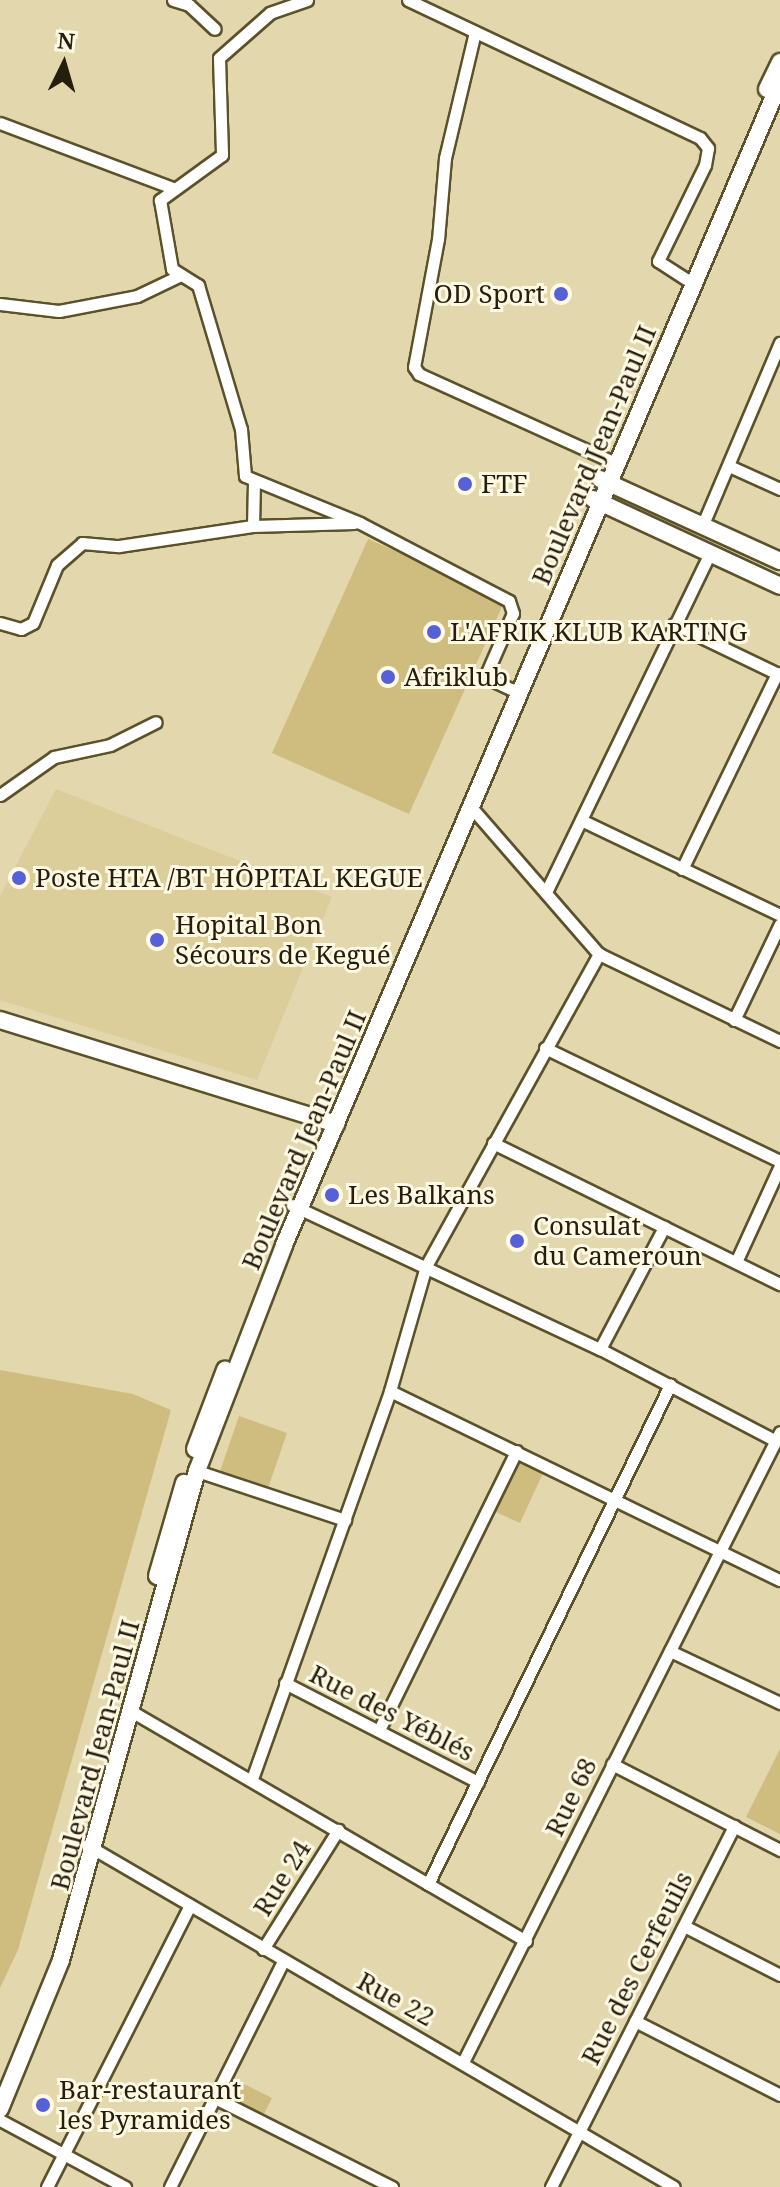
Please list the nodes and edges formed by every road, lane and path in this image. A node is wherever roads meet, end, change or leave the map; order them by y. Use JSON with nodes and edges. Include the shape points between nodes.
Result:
{"nodes":[{"id":1,"x":173,"y":0,"type":"edge"},
{"id":2,"x":307,"y":0,"type":"edge"},
{"id":3,"x":408,"y":0,"type":"edge"},
{"id":4,"x":189,"y":3,"type":"edge"},
{"id":5,"x":215,"y":29,"type":"dead end"},
{"id":6,"x":475,"y":32,"type":"junction"},
{"id":7,"x":780,"y":62,"type":"edge"},
{"id":8,"x":780,"y":82,"type":"edge"},
{"id":9,"x":771,"y":104,"type":"edge"},
{"id":10,"x":0,"y":123,"type":"edge"},
{"id":11,"x":173,"y":188,"type":"junction"},
{"id":12,"x":181,"y":275,"type":"junction"},
{"id":13,"x":686,"y":279,"type":"junction"},
{"id":14,"x":0,"y":304,"type":"edge"},
{"id":15,"x":779,"y":347,"type":"edge"},
{"id":16,"x":611,"y":461,"type":"junction"},
{"id":17,"x":729,"y":466,"type":"junction"},
{"id":18,"x":604,"y":480,"type":"junction"},
{"id":19,"x":254,"y":482,"type":"junction"},
{"id":20,"x":780,"y":489,"type":"edge"},
{"id":21,"x":596,"y":500,"type":"junction"},
{"id":22,"x":360,"y":523,"type":"junction"},
{"id":23,"x":703,"y":524,"type":"junction"},
{"id":24,"x":253,"y":526,"type":"junction"},
{"id":25,"x":710,"y":553,"type":"junction"},
{"id":26,"x":780,"y":561,"type":"edge"},
{"id":27,"x":780,"y":586,"type":"edge"},
{"id":28,"x":0,"y":623,"type":"edge"},
{"id":29,"x":674,"y":624,"type":"junction"},
{"id":30,"x":778,"y":674,"type":"edge"},
{"id":31,"x":511,"y":689,"type":"junction"},
{"id":32,"x":156,"y":722,"type":"dead end"},
{"id":33,"x":0,"y":795,"type":"edge"},
{"id":34,"x":471,"y":807,"type":"junction"},
{"id":35,"x":581,"y":820,"type":"junction"},
{"id":36,"x":682,"y":869,"type":"junction"},
{"id":37,"x":547,"y":890,"type":"junction"},
{"id":38,"x":780,"y":915,"type":"edge"},
{"id":39,"x":780,"y":924,"type":"edge"},
{"id":40,"x":599,"y":954,"type":"junction"},
{"id":41,"x":0,"y":1020,"type":"edge"},
{"id":42,"x":734,"y":1020,"type":"junction"},
{"id":43,"x":780,"y":1041,"type":"edge"},
{"id":44,"x":545,"y":1048,"type":"junction"},
{"id":45,"x":332,"y":1124,"type":"junction"},
{"id":46,"x":493,"y":1143,"type":"junction"},
{"id":47,"x":780,"y":1164,"type":"edge"},
{"id":48,"x":296,"y":1206,"type":"junction"},
{"id":49,"x":664,"y":1227,"type":"junction"},
{"id":50,"x":736,"y":1262,"type":"junction"},
{"id":51,"x":426,"y":1266,"type":"junction"},
{"id":52,"x":780,"y":1284,"type":"edge"},
{"id":53,"x":600,"y":1349,"type":"junction"},
{"id":54,"x":670,"y":1385,"type":"junction"},
{"id":55,"x":390,"y":1391,"type":"junction"},
{"id":56,"x":778,"y":1437,"type":"edge"},
{"id":57,"x":516,"y":1451,"type":"junction"},
{"id":58,"x":197,"y":1471,"type":"junction"},
{"id":59,"x":615,"y":1499,"type":"junction"},
{"id":60,"x":345,"y":1520,"type":"junction"},
{"id":61,"x":722,"y":1552,"type":"junction"},
{"id":62,"x":780,"y":1580,"type":"edge"},
{"id":63,"x":670,"y":1651,"type":"junction"},
{"id":64,"x":285,"y":1683,"type":"junction"},
{"id":65,"x":780,"y":1703,"type":"edge"},
{"id":66,"x":131,"y":1711,"type":"junction"},
{"id":67,"x":379,"y":1730,"type":"junction"},
{"id":68,"x":612,"y":1764,"type":"junction"},
{"id":69,"x":252,"y":1779,"type":"junction"},
{"id":70,"x":478,"y":1782,"type":"junction"},
{"id":71,"x":734,"y":1826,"type":"junction"},
{"id":72,"x":338,"y":1830,"type":"junction"},
{"id":73,"x":92,"y":1847,"type":"junction"},
{"id":74,"x":780,"y":1850,"type":"edge"},
{"id":75,"x":428,"y":1884,"type":"junction"},
{"id":76,"x":190,"y":1905,"type":"junction"},
{"id":77,"x":684,"y":1926,"type":"junction"},
{"id":78,"x":526,"y":1941,"type":"junction"},
{"id":79,"x":263,"y":1949,"type":"junction"},
{"id":80,"x":283,"y":1961,"type":"junction"},
{"id":81,"x":780,"y":1975,"type":"edge"},
{"id":82,"x":635,"y":2021,"type":"junction"},
{"id":83,"x":463,"y":2062,"type":"junction"},
{"id":84,"x":0,"y":2086,"type":"edge"},
{"id":85,"x":780,"y":2095,"type":"edge"},
{"id":86,"x":217,"y":2099,"type":"junction"},
{"id":87,"x":0,"y":2109,"type":"edge"},
{"id":88,"x":0,"y":2120,"type":"edge"},
{"id":89,"x":579,"y":2130,"type":"junction"},
{"id":90,"x":61,"y":2156,"type":"junction"},
{"id":91,"x":47,"y":2187,"type":"edge"},
{"id":92,"x":125,"y":2187,"type":"edge"},
{"id":93,"x":170,"y":2187,"type":"edge"},
{"id":94,"x":392,"y":2187,"type":"edge"},
{"id":95,"x":551,"y":2187,"type":"edge"},
{"id":96,"x":674,"y":2187,"type":"edge"}],
"edges":[{"from":1,"to":4,"type":"street"},
{"from":2,"to":11,"type":"street","via":[[270,13],[219,58],[222,155]]},
{"from":3,"to":6,"type":"street"},
{"from":4,"to":5,"type":"street"},
{"from":6,"to":13,"type":"street","via":[[700,138],[708,148],[705,165],[658,261]]},
{"from":6,"to":16,"type":"street","via":[[445,158],[438,239],[414,367],[419,374]]},
{"from":7,"to":9,"type":"main road","name":"Boulevard Jean-Paul II"},
{"from":8,"to":9,"type":"main road","name":"Boulevard Jean-Paul II"},
{"from":9,"to":13,"type":"main road","name":"Boulevard Jean-Paul II"},
{"from":9,"to":16,"type":"main road","name":"Boulevard Jean-Paul II"},
{"from":10,"to":11,"type":"street"},
{"from":11,"to":12,"type":"street","via":[[160,200],[158,214],[172,269]]},
{"from":12,"to":14,"type":"street","via":[[137,296],[59,311]]},
{"from":12,"to":19,"type":"street","via":[[198,285],[241,429],[242,470]]},
{"from":13,"to":16,"type":"main road","name":"Boulevard Jean-Paul II"},
{"from":15,"to":17,"type":"street"},
{"from":16,"to":18,"type":"main road","name":"Boulevard Jean-Paul II"},
{"from":17,"to":20,"type":"street"},
{"from":17,"to":23,"type":"street"},
{"from":18,"to":21,"type":"main road","name":"Boulevard Jean-Paul II"},
{"from":18,"to":23,"type":"main road"},
{"from":19,"to":22,"type":"street"},
{"from":19,"to":24,"type":"street"},
{"from":21,"to":25,"type":"main road"},
{"from":21,"to":31,"type":"main road","name":"Boulevard Jean-Paul II"},
{"from":21,"to":34,"type":"main road","name":"Boulevard Jean-Paul II"},
{"from":22,"to":24,"type":"street"},
{"from":22,"to":31,"type":"street","via":[[509,601],[513,613],[485,677]]},
{"from":23,"to":26,"type":"main road"},
{"from":24,"to":28,"type":"street","via":[[119,546],[82,543],[57,565],[33,623],[21,629]]},
{"from":25,"to":27,"type":"main road"},
{"from":25,"to":29,"type":"street"},
{"from":29,"to":30,"type":"street"},
{"from":29,"to":35,"type":"street"},
{"from":30,"to":36,"type":"street"},
{"from":31,"to":45,"type":"main road","name":"Boulevard Jean-Paul II"},
{"from":32,"to":33,"type":"street","via":[[110,745],[54,757]]},
{"from":34,"to":37,"type":"street"},
{"from":34,"to":45,"type":"main road","name":"Boulevard Jean-Paul II"},
{"from":35,"to":36,"type":"street"},
{"from":35,"to":37,"type":"street"},
{"from":36,"to":38,"type":"street"},
{"from":37,"to":40,"type":"street"},
{"from":39,"to":42,"type":"street"},
{"from":40,"to":42,"type":"street"},
{"from":40,"to":44,"type":"street"},
{"from":41,"to":45,"type":"main road"},
{"from":42,"to":43,"type":"street"},
{"from":44,"to":46,"type":"street"},
{"from":44,"to":47,"type":"street"},
{"from":45,"to":48,"type":"main road","name":"Boulevard Jean-Paul II"},
{"from":46,"to":49,"type":"street"},
{"from":46,"to":51,"type":"street"},
{"from":47,"to":50,"type":"street"},
{"from":48,"to":51,"type":"street"},
{"from":48,"to":58,"type":"main road","name":"Boulevard Jean-Paul II"},
{"from":48,"to":73,"type":"main road","name":"Boulevard Jean-Paul II","via":[[205,1418],[171,1521]]},
{"from":49,"to":50,"type":"street"},
{"from":49,"to":53,"type":"street"},
{"from":50,"to":52,"type":"street"},
{"from":51,"to":53,"type":"street"},
{"from":51,"to":55,"type":"street"},
{"from":53,"to":54,"type":"street"},
{"from":54,"to":56,"type":"street"},
{"from":54,"to":59,"type":"street"},
{"from":55,"to":57,"type":"street"},
{"from":55,"to":60,"type":"street"},
{"from":56,"to":61,"type":"street","name":"Rue 68"},
{"from":57,"to":59,"type":"street"},
{"from":57,"to":67,"type":"street"},
{"from":58,"to":60,"type":"street"},
{"from":58,"to":66,"type":"main road","name":"Boulevard Jean-Paul II"},
{"from":59,"to":61,"type":"street"},
{"from":59,"to":70,"type":"street"},
{"from":60,"to":64,"type":"street"},
{"from":61,"to":62,"type":"street"},
{"from":61,"to":63,"type":"street","name":"Rue 68"},
{"from":63,"to":65,"type":"street"},
{"from":63,"to":68,"type":"street","name":"Rue 68"},
{"from":64,"to":67,"type":"street","name":"Rue des Yéblés"},
{"from":64,"to":69,"type":"street"},
{"from":66,"to":69,"type":"street"},
{"from":66,"to":73,"type":"main road","name":"Boulevard Jean-Paul II"},
{"from":67,"to":70,"type":"street","name":"Rue des Yéblés"},
{"from":68,"to":71,"type":"street"},
{"from":68,"to":78,"type":"street","name":"Rue 68"},
{"from":69,"to":72,"type":"street"},
{"from":70,"to":75,"type":"street"},
{"from":71,"to":74,"type":"street"},
{"from":71,"to":77,"type":"street","name":"Rue des Cerfeuils"},
{"from":72,"to":75,"type":"street"},
{"from":72,"to":79,"type":"street","name":"Rue 24"},
{"from":73,"to":76,"type":"street","name":"Rue 22"},
{"from":73,"to":84,"type":"main road","name":"Boulevard Jean-Paul II"},
{"from":73,"to":87,"type":"main road","name":"Boulevard Jean-Paul II","via":[[61,1960]]},
{"from":75,"to":78,"type":"street"},
{"from":76,"to":79,"type":"street","name":"Rue 22"},
{"from":76,"to":90,"type":"street"},
{"from":77,"to":81,"type":"street"},
{"from":77,"to":82,"type":"street","name":"Rue des Cerfeuils"},
{"from":78,"to":83,"type":"street","name":"Rue 68"},
{"from":79,"to":80,"type":"street","name":"Rue 22"},
{"from":80,"to":83,"type":"street","name":"Rue 22"},
{"from":80,"to":86,"type":"street"},
{"from":82,"to":85,"type":"street"},
{"from":82,"to":89,"type":"street","name":"Rue des Cerfeuils"},
{"from":83,"to":89,"type":"street","name":"Rue 22"},
{"from":86,"to":93,"type":"street"},
{"from":86,"to":94,"type":"street"},
{"from":88,"to":90,"type":"street"},
{"from":89,"to":95,"type":"street","name":"Rue des Cerfeuils"},
{"from":89,"to":96,"type":"street","name":"Rue 22"},
{"from":90,"to":91,"type":"street"},
{"from":90,"to":92,"type":"street"}]}
